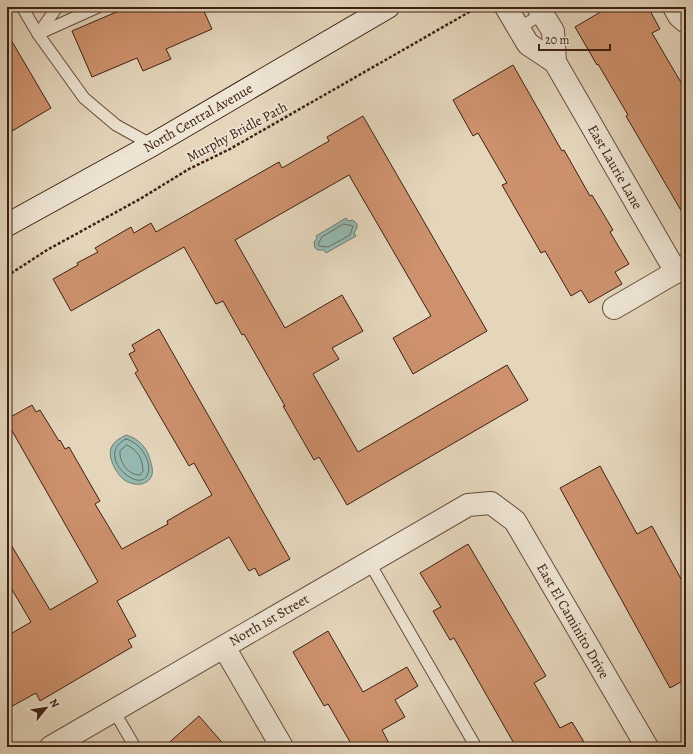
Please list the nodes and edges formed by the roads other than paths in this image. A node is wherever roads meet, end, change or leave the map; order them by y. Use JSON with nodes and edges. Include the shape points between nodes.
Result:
{"nodes":[{"id":1,"x":22,"y":7,"type":"edge"},
{"id":2,"x":57,"y":7,"type":"edge"},
{"id":3,"x":98,"y":7,"type":"edge"},
{"id":4,"x":388,"y":7,"type":"edge"},
{"id":5,"x":506,"y":7,"type":"edge"},
{"id":6,"x":674,"y":7,"type":"edge"},
{"id":7,"x":540,"y":11,"type":"edge"},
{"id":8,"x":686,"y":22,"type":"edge"},
{"id":9,"x":519,"y":28,"type":"junction"},
{"id":10,"x":38,"y":34,"type":"junction"},
{"id":11,"x":555,"y":62,"type":"junction"},
{"id":12,"x":152,"y":145,"type":"junction"},
{"id":13,"x":8,"y":223,"type":"edge"},
{"id":14,"x":681,"y":269,"type":"edge"},
{"id":15,"x":614,"y":308,"type":"dead end"},
{"id":16,"x":491,"y":503,"type":"joint"},
{"id":17,"x":370,"y":562,"type":"junction"},
{"id":18,"x":224,"y":647,"type":"junction"},
{"id":19,"x":114,"y":711,"type":"junction"},
{"id":20,"x":51,"y":747,"type":"edge"},
{"id":21,"x":135,"y":747,"type":"edge"},
{"id":22,"x":282,"y":747,"type":"edge"},
{"id":23,"x":476,"y":747,"type":"edge"},
{"id":24,"x":647,"y":747,"type":"edge"}],
"edges":[{"from":1,"to":10,"type":"lane"},
{"from":2,"to":10,"type":"lane"},
{"from":3,"to":10,"type":"lane"},
{"from":4,"to":12,"type":"street","name":"North Central Avenue"},
{"from":5,"to":9,"type":"street","name":"East Laurie Lane"},
{"from":6,"to":8,"type":"street"},
{"from":7,"to":9,"type":"lane","name":"East Laurie Lane"},
{"from":7,"to":11,"type":"street","name":"East Laurie Lane","via":[[553,31]]},
{"from":9,"to":11,"type":"street","name":"East Laurie Lane","via":[[528,44]]},
{"from":10,"to":12,"type":"lane","via":[[84,98],[116,125]]},
{"from":11,"to":14,"type":"street","name":"East Laurie Lane"},
{"from":12,"to":13,"type":"street","name":"North Central Avenue"},
{"from":14,"to":15,"type":"street","name":"East Laurie Lane"},
{"from":16,"to":17,"type":"street","name":"North 1st Street","via":[[468,506]]},
{"from":16,"to":24,"type":"street","name":"East El Caminito Drive","via":[[515,521]]},
{"from":17,"to":18,"type":"street","name":"North 1st Street"},
{"from":17,"to":23,"type":"lane"},
{"from":18,"to":19,"type":"street","name":"North 1st Street"},
{"from":18,"to":22,"type":"street"},
{"from":19,"to":20,"type":"street","name":"North 1st Street"},
{"from":19,"to":21,"type":"lane"}]}
